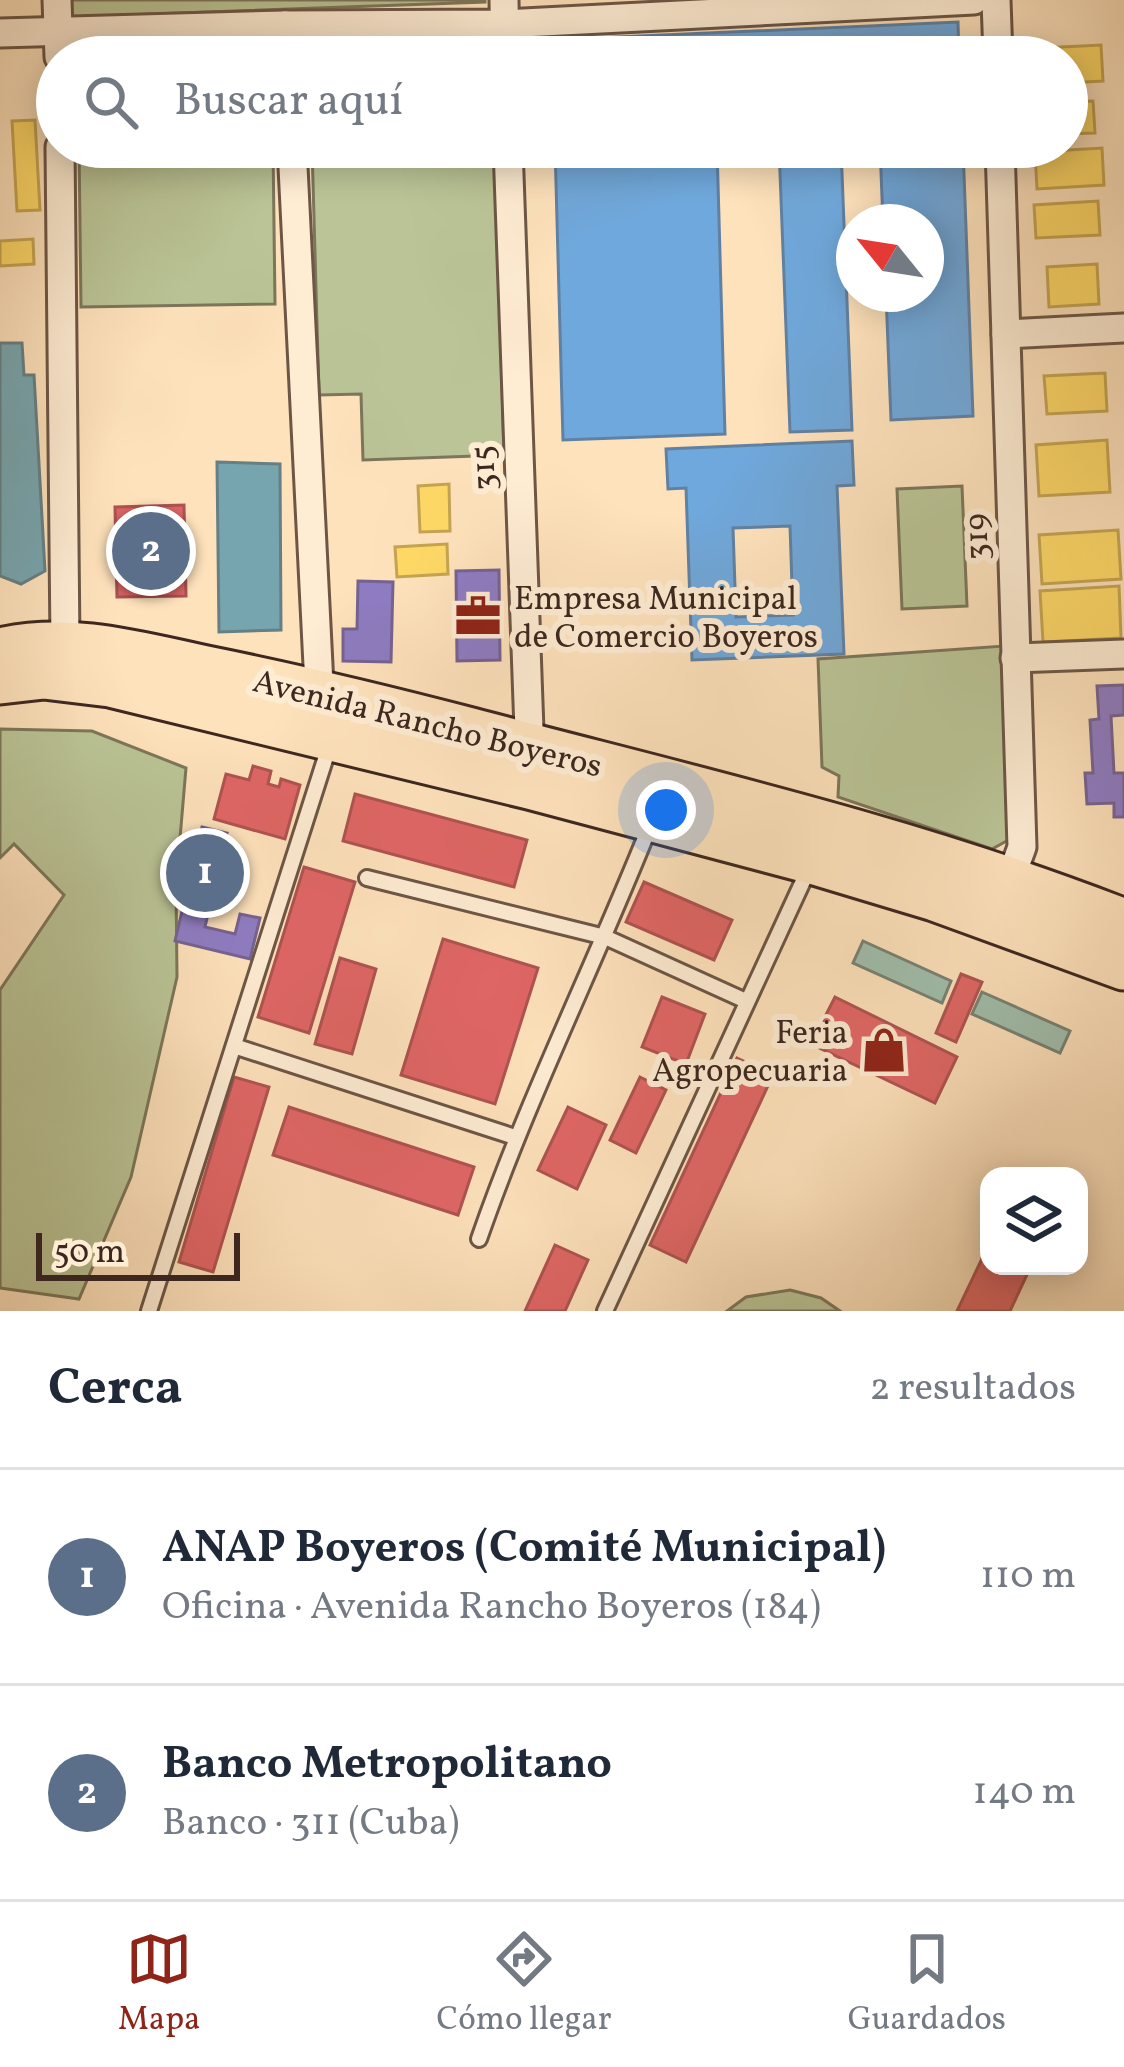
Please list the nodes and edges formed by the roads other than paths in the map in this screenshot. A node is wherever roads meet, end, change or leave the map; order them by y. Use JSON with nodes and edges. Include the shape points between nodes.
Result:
{"nodes":[{"id":1,"x":57,"y":0,"type":"edge"},
{"id":2,"x":974,"y":0,"type":"edge"},
{"id":3,"x":996,"y":0,"type":"edge"},
{"id":4,"x":504,"y":12,"type":"edge"},
{"id":5,"x":285,"y":25,"type":"junction"},
{"id":6,"x":0,"y":33,"type":"edge"},
{"id":7,"x":59,"y":36,"type":"edge"},
{"id":8,"x":154,"y":36,"type":"edge"},
{"id":9,"x":286,"y":36,"type":"edge"},
{"id":10,"x":997,"y":36,"type":"edge"},
{"id":11,"x":36,"y":40,"type":"edge"},
{"id":12,"x":60,"y":168,"type":"edge"},
{"id":13,"x":293,"y":168,"type":"edge"},
{"id":14,"x":509,"y":168,"type":"edge"},
{"id":15,"x":1001,"y":168,"type":"edge"},
{"id":16,"x":1124,"y":328,"type":"edge"},
{"id":17,"x":1006,"y":334,"type":"junction"},
{"id":18,"x":65,"y":643,"type":"junction"},
{"id":19,"x":0,"y":651,"type":"edge"},
{"id":20,"x":1124,"y":654,"type":"edge"},
{"id":21,"x":1015,"y":658,"type":"junction"},
{"id":22,"x":0,"y":681,"type":"edge"},
{"id":23,"x":323,"y":721,"type":"junction"},
{"id":24,"x":530,"y":766,"type":"junction"},
{"id":25,"x":653,"y":818,"type":"junction"},
{"id":26,"x":812,"y":861,"type":"junction"},
{"id":27,"x":367,"y":878,"type":"dead end"},
{"id":28,"x":1011,"y":878,"type":"junction"},
{"id":29,"x":994,"y":920,"type":"junction"},
{"id":30,"x":1124,"y":922,"type":"edge"},
{"id":31,"x":605,"y":937,"type":"junction"},
{"id":32,"x":1124,"y":967,"type":"edge"},
{"id":33,"x":746,"y":1001,"type":"junction"},
{"id":34,"x":234,"y":1046,"type":"junction"},
{"id":35,"x":515,"y":1137,"type":"junction"},
{"id":36,"x":479,"y":1238,"type":"dead end"},
{"id":37,"x":149,"y":1311,"type":"edge"},
{"id":38,"x":605,"y":1311,"type":"edge"}],
"edges":[{"from":1,"to":7,"type":"street"},
{"from":2,"to":4,"type":"street"},
{"from":3,"to":10,"type":"street"},
{"from":4,"to":5,"type":"street"},
{"from":5,"to":8,"type":"street"},
{"from":5,"to":9,"type":"street"},
{"from":6,"to":11,"type":"street"},
{"from":12,"to":18,"type":"street"},
{"from":13,"to":23,"type":"street"},
{"from":14,"to":24,"type":"street","name":"315"},
{"from":15,"to":17,"type":"street","name":"319"},
{"from":16,"to":17,"type":"street"},
{"from":17,"to":21,"type":"street","name":"319"},
{"from":18,"to":19,"type":"main road","name":"Avenida Rancho Boyeros"},
{"from":18,"to":23,"type":"main road","name":"Avenida Rancho Boyeros"},
{"from":20,"to":21,"type":"street"},
{"from":21,"to":28,"type":"street","name":"319","via":[[1022,848]]},
{"from":22,"to":23,"type":"main road","via":[[44,676]]},
{"from":23,"to":24,"type":"main road"},
{"from":23,"to":34,"type":"lane"},
{"from":24,"to":25,"type":"main road"},
{"from":24,"to":28,"type":"main road","name":"Avenida Rancho Boyeros","via":[[826,822]]},
{"from":25,"to":26,"type":"main road"},
{"from":25,"to":31,"type":"lane"},
{"from":26,"to":29,"type":"main road"},
{"from":26,"to":33,"type":"lane"},
{"from":27,"to":31,"type":"lane"},
{"from":28,"to":29,"type":"street","name":"319"},
{"from":28,"to":30,"type":"main road","name":"Avenida Rancho Boyeros"},
{"from":29,"to":32,"type":"main road"},
{"from":31,"to":33,"type":"lane"},
{"from":31,"to":35,"type":"lane"},
{"from":33,"to":38,"type":"lane"},
{"from":34,"to":35,"type":"lane"},
{"from":34,"to":37,"type":"lane"},
{"from":35,"to":36,"type":"lane"}]}
